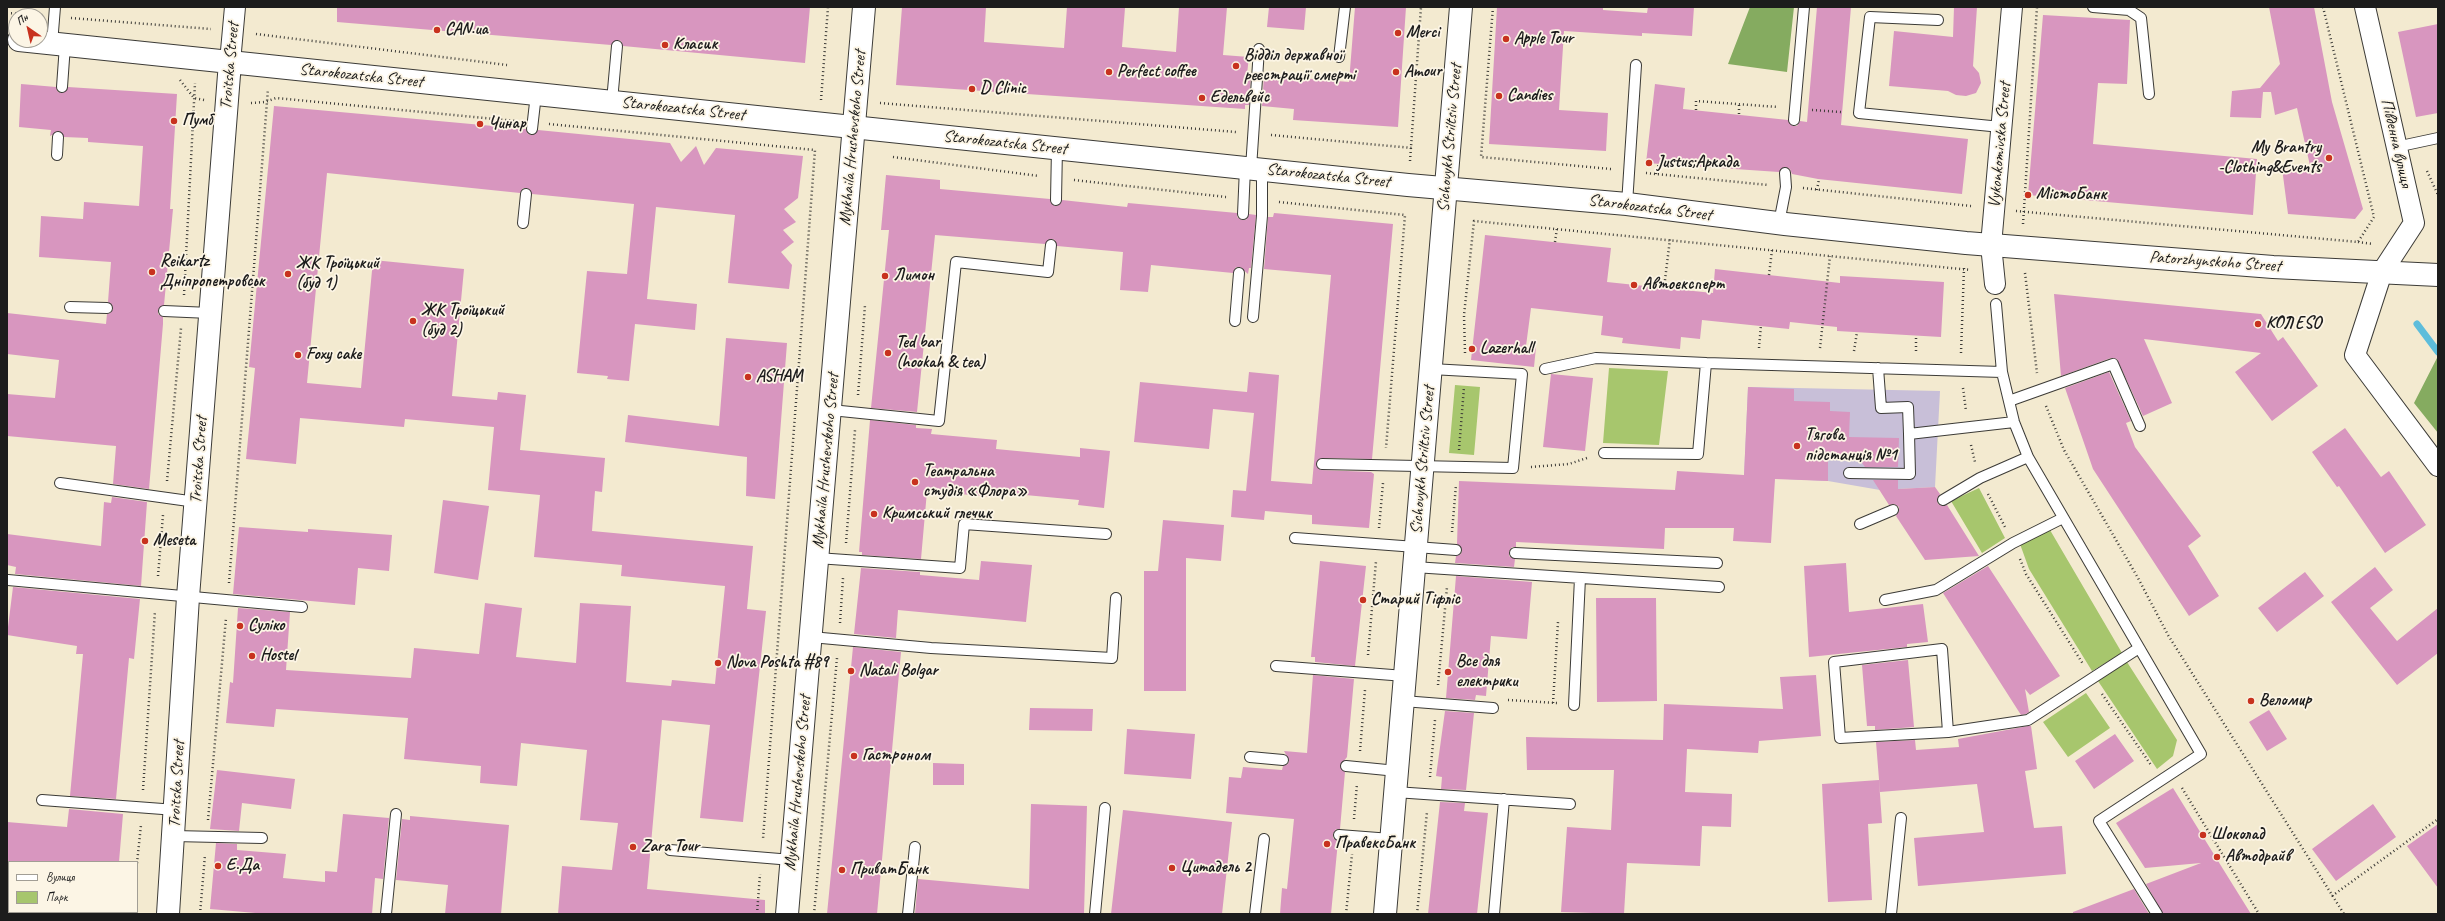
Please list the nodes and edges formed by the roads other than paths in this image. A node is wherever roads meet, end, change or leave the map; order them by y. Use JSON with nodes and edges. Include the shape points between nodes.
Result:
{"nodes":[{"id":1,"x":235,"y":7,"type":"edge"},
{"id":2,"x":864,"y":7,"type":"edge"},
{"id":3,"x":1345,"y":7,"type":"edge"},
{"id":4,"x":1461,"y":7,"type":"edge"},
{"id":5,"x":1804,"y":7,"type":"edge"},
{"id":6,"x":2012,"y":7,"type":"edge"},
{"id":7,"x":2093,"y":7,"type":"edge"},
{"id":8,"x":2134,"y":10,"type":"edge"},
{"id":9,"x":55,"y":12,"type":"edge"},
{"id":10,"x":2366,"y":12,"type":"edge"},
{"id":11,"x":1938,"y":20,"type":"dead end"},
{"id":12,"x":48,"y":43,"type":"edge"},
{"id":13,"x":58,"y":44,"type":"junction"},
{"id":14,"x":617,"y":46,"type":"dead end"},
{"id":15,"x":1259,"y":49,"type":"dead end"},
{"id":16,"x":1339,"y":57,"type":"dead end"},
{"id":17,"x":230,"y":62,"type":"junction"},
{"id":18,"x":1636,"y":65,"type":"dead end"},
{"id":19,"x":62,"y":87,"type":"dead end"},
{"id":20,"x":536,"y":94,"type":"junction"},
{"id":21,"x":2149,"y":94,"type":"dead end"},
{"id":22,"x":612,"y":102,"type":"junction"},
{"id":23,"x":1794,"y":120,"type":"dead end"},
{"id":24,"x":533,"y":126,"type":"road end"},
{"id":25,"x":853,"y":127,"type":"junction"},
{"id":26,"x":2001,"y":127,"type":"junction"},
{"id":27,"x":58,"y":137,"type":"dead end"},
{"id":28,"x":2438,"y":138,"type":"edge"},
{"id":29,"x":2396,"y":147,"type":"junction"},
{"id":30,"x":1058,"y":148,"type":"junction"},
{"id":31,"x":57,"y":155,"type":"dead end"},
{"id":32,"x":1253,"y":168,"type":"junction"},
{"id":33,"x":1785,"y":173,"type":"dead end"},
{"id":34,"x":1446,"y":187,"type":"junction"},
{"id":35,"x":526,"y":194,"type":"dead end"},
{"id":36,"x":1056,"y":200,"type":"dead end"},
{"id":37,"x":1628,"y":204,"type":"junction"},
{"id":38,"x":1243,"y":214,"type":"dead end"},
{"id":39,"x":523,"y":223,"type":"dead end"},
{"id":40,"x":1779,"y":223,"type":"junction"},
{"id":41,"x":1051,"y":245,"type":"dead end"},
{"id":42,"x":1991,"y":246,"type":"junction"},
{"id":43,"x":2382,"y":272,"type":"junction"},
{"id":44,"x":1239,"y":273,"type":"dead end"},
{"id":45,"x":2438,"y":275,"type":"edge"},
{"id":46,"x":1995,"y":284,"type":"dead end"},
{"id":47,"x":1996,"y":304,"type":"dead end"},
{"id":48,"x":70,"y":306,"type":"dead end"},
{"id":49,"x":107,"y":308,"type":"dead end"},
{"id":50,"x":164,"y":311,"type":"dead end"},
{"id":51,"x":210,"y":313,"type":"junction"},
{"id":52,"x":1253,"y":317,"type":"dead end"},
{"id":53,"x":1235,"y":321,"type":"dead end"},
{"id":54,"x":1706,"y":363,"type":"junction"},
{"id":55,"x":1878,"y":368,"type":"junction"},
{"id":56,"x":1431,"y":369,"type":"junction"},
{"id":57,"x":1545,"y":369,"type":"dead end"},
{"id":58,"x":2002,"y":372,"type":"junction"},
{"id":59,"x":2009,"y":401,"type":"junction"},
{"id":60,"x":831,"y":410,"type":"junction"},
{"id":61,"x":2014,"y":422,"type":"junction"},
{"id":62,"x":2140,"y":426,"type":"dead end"},
{"id":63,"x":1909,"y":434,"type":"junction"},
{"id":64,"x":1604,"y":453,"type":"road end"},
{"id":65,"x":2028,"y":457,"type":"junction"},
{"id":66,"x":1322,"y":464,"type":"dead end"},
{"id":67,"x":2438,"y":466,"type":"edge"},
{"id":68,"x":1422,"y":467,"type":"junction"},
{"id":69,"x":1849,"y":473,"type":"dead end"},
{"id":70,"x":60,"y":483,"type":"dead end"},
{"id":71,"x":1943,"y":500,"type":"dead end"},
{"id":72,"x":196,"y":502,"type":"junction"},
{"id":73,"x":1893,"y":510,"type":"dead end"},
{"id":74,"x":2063,"y":518,"type":"junction"},
{"id":75,"x":1860,"y":524,"type":"dead end"},
{"id":76,"x":1106,"y":534,"type":"dead end"},
{"id":77,"x":1295,"y":538,"type":"dead end"},
{"id":78,"x":1456,"y":550,"type":"dead end"},
{"id":79,"x":1515,"y":553,"type":"dead end"},
{"id":80,"x":1415,"y":557,"type":"junction"},
{"id":81,"x":817,"y":558,"type":"junction"},
{"id":82,"x":1717,"y":563,"type":"dead end"},
{"id":83,"x":1580,"y":578,"type":"junction"},
{"id":84,"x":8,"y":580,"type":"dead end"},
{"id":85,"x":1719,"y":587,"type":"dead end"},
{"id":86,"x":188,"y":597,"type":"junction"},
{"id":87,"x":1116,"y":598,"type":"dead end"},
{"id":88,"x":1885,"y":600,"type":"dead end"},
{"id":89,"x":302,"y":607,"type":"dead end"},
{"id":90,"x":810,"y":637,"type":"junction"},
{"id":91,"x":2139,"y":648,"type":"junction"},
{"id":92,"x":1276,"y":666,"type":"dead end"},
{"id":93,"x":1405,"y":676,"type":"junction"},
{"id":94,"x":1402,"y":701,"type":"junction"},
{"id":95,"x":1574,"y":705,"type":"dead end"},
{"id":96,"x":1493,"y":708,"type":"dead end"},
{"id":97,"x":1948,"y":732,"type":"junction"},
{"id":98,"x":1250,"y":757,"type":"dead end"},
{"id":99,"x":1283,"y":760,"type":"dead end"},
{"id":100,"x":1346,"y":766,"type":"dead end"},
{"id":101,"x":1397,"y":771,"type":"junction"},
{"id":102,"x":1395,"y":792,"type":"junction"},
{"id":103,"x":1504,"y":799,"type":"junction"},
{"id":104,"x":42,"y":800,"type":"dead end"},
{"id":105,"x":1570,"y":804,"type":"dead end"},
{"id":106,"x":1105,"y":808,"type":"dead end"},
{"id":107,"x":176,"y":810,"type":"junction"},
{"id":108,"x":396,"y":814,"type":"dead end"},
{"id":109,"x":1901,"y":818,"type":"dead end"},
{"id":110,"x":1339,"y":834,"type":"dead end"},
{"id":111,"x":174,"y":836,"type":"junction"},
{"id":112,"x":262,"y":838,"type":"dead end"},
{"id":113,"x":1264,"y":839,"type":"dead end"},
{"id":114,"x":1391,"y":840,"type":"junction"},
{"id":115,"x":915,"y":847,"type":"dead end"},
{"id":116,"x":670,"y":850,"type":"dead end"},
{"id":117,"x":792,"y":860,"type":"junction"},
{"id":118,"x":168,"y":914,"type":"edge"},
{"id":119,"x":386,"y":914,"type":"edge"},
{"id":120,"x":787,"y":914,"type":"edge"},
{"id":121,"x":908,"y":914,"type":"edge"},
{"id":122,"x":1095,"y":914,"type":"edge"},
{"id":123,"x":1255,"y":914,"type":"edge"},
{"id":124,"x":1385,"y":914,"type":"edge"},
{"id":125,"x":1494,"y":914,"type":"edge"},
{"id":126,"x":1891,"y":914,"type":"edge"},
{"id":127,"x":2157,"y":914,"type":"edge"}],
"edges":[{"from":1,"to":17,"type":"street","name":"Troitska Street"},
{"from":2,"to":25,"type":"street","name":"Mykhaila Hrushevskoho Street"},
{"from":3,"to":16,"type":"lane"},
{"from":4,"to":34,"type":"street","name":"Sichovykh Striltsiv Street"},
{"from":5,"to":23,"type":"lane"},
{"from":6,"to":26,"type":"street","name":"Vykonkomivska Street"},
{"from":7,"to":8,"type":"lane"},
{"from":8,"to":21,"type":"lane","via":[[2141,18]]},
{"from":9,"to":13,"type":"lane"},
{"from":10,"to":29,"type":"street","name":"Південна вулиця"},
{"from":11,"to":26,"type":"lane","via":[[1870,17],[1859,113]]},
{"from":12,"to":13,"type":"street","name":"Starokozatska Street"},
{"from":13,"to":17,"type":"street","name":"Starokozatska Street"},
{"from":13,"to":19,"type":"lane"},
{"from":14,"to":22,"type":"lane"},
{"from":15,"to":32,"type":"lane"},
{"from":17,"to":20,"type":"street","name":"Starokozatska Street"},
{"from":17,"to":51,"type":"street","name":"Troitska Street"},
{"from":18,"to":37,"type":"lane"},
{"from":20,"to":22,"type":"street","name":"Starokozatska Street"},
{"from":20,"to":24,"type":"lane"},
{"from":22,"to":25,"type":"street","name":"Starokozatska Street"},
{"from":25,"to":30,"type":"street","name":"Starokozatska Street"},
{"from":25,"to":60,"type":"street","name":"Mykhaila Hrushevskoho Street"},
{"from":26,"to":42,"type":"street","name":"Vykonkomivska Street"},
{"from":27,"to":31,"type":"lane"},
{"from":28,"to":29,"type":"lane"},
{"from":29,"to":43,"type":"street","name":"Південна вулиця","via":[[2414,223]]},
{"from":30,"to":32,"type":"street","name":"Starokozatska Street"},
{"from":30,"to":36,"type":"lane"},
{"from":32,"to":34,"type":"street","name":"Starokozatska Street"},
{"from":32,"to":38,"type":"lane","via":[[1243,199]]},
{"from":32,"to":52,"type":"lane","via":[[1262,201]]},
{"from":33,"to":40,"type":"lane","via":[[1786,187]]},
{"from":34,"to":37,"type":"street","name":"Starokozatska Street"},
{"from":34,"to":56,"type":"street","name":"Sichovykh Striltsiv Street"},
{"from":35,"to":39,"type":"lane"},
{"from":37,"to":40,"type":"street","name":"Starokozatska Street"},
{"from":40,"to":42,"type":"street","name":"Starokozatska Street"},
{"from":41,"to":60,"type":"lane","via":[[1048,272],[956,262],[939,421]]},
{"from":42,"to":43,"type":"street","name":"Patorzhynskoho Street","via":[[2273,267]]},
{"from":42,"to":46,"type":"street","name":"Vykonkomivska Street"},
{"from":43,"to":45,"type":"street","name":"Patorzhynskoho Street"},
{"from":43,"to":67,"type":"street","name":"Південна вулиця","via":[[2355,355]]},
{"from":44,"to":53,"type":"lane"},
{"from":47,"to":58,"type":"lane"},
{"from":48,"to":49,"type":"lane"},
{"from":50,"to":51,"type":"lane"},
{"from":51,"to":72,"type":"street","name":"Troitska Street"},
{"from":54,"to":55,"type":"lane"},
{"from":54,"to":57,"type":"lane","via":[[1596,358]]},
{"from":54,"to":64,"type":"lane","via":[[1698,454]]},
{"from":55,"to":58,"type":"lane"},
{"from":55,"to":63,"type":"lane","via":[[1882,408],[1908,407]]},
{"from":56,"to":68,"type":"street","name":"Sichovykh Striltsiv Street"},
{"from":56,"to":68,"type":"lane","via":[[1522,374],[1513,468]]},
{"from":58,"to":59,"type":"lane"},
{"from":59,"to":61,"type":"lane"},
{"from":59,"to":62,"type":"lane","via":[[2113,364]]},
{"from":60,"to":81,"type":"street","name":"Mykhaila Hrushevskoho Street"},
{"from":61,"to":63,"type":"lane"},
{"from":61,"to":65,"type":"lane"},
{"from":63,"to":69,"type":"lane","via":[[1910,474]]},
{"from":65,"to":71,"type":"lane","via":[[1980,478]]},
{"from":65,"to":74,"type":"lane"},
{"from":66,"to":68,"type":"lane"},
{"from":68,"to":80,"type":"street","name":"Sichovykh Striltsiv Street"},
{"from":70,"to":72,"type":"lane"},
{"from":72,"to":86,"type":"street","name":"Troitska Street"},
{"from":73,"to":75,"type":"lane"},
{"from":74,"to":88,"type":"lane","via":[[2013,543],[1936,590]]},
{"from":74,"to":91,"type":"lane"},
{"from":76,"to":81,"type":"lane","via":[[964,524],[960,568]]},
{"from":77,"to":80,"type":"lane"},
{"from":78,"to":80,"type":"lane"},
{"from":79,"to":82,"type":"lane"},
{"from":80,"to":83,"type":"lane"},
{"from":80,"to":93,"type":"street","name":"Sichovykh Striltsiv Street"},
{"from":81,"to":90,"type":"street","name":"Mykhaila Hrushevskoho Street"},
{"from":83,"to":85,"type":"lane"},
{"from":83,"to":95,"type":"lane"},
{"from":84,"to":86,"type":"lane"},
{"from":86,"to":89,"type":"lane"},
{"from":86,"to":107,"type":"street","name":"Troitska Street"},
{"from":87,"to":90,"type":"lane","via":[[1112,658],[931,648]]},
{"from":90,"to":117,"type":"street","name":"Mykhaila Hrushevskoho Street"},
{"from":91,"to":97,"type":"lane","via":[[2028,720]]},
{"from":91,"to":127,"type":"lane","via":[[2201,754],[2099,821]]},
{"from":92,"to":93,"type":"lane"},
{"from":93,"to":94,"type":"street","name":"Sichovykh Striltsiv Street"},
{"from":94,"to":96,"type":"lane"},
{"from":94,"to":101,"type":"street","name":"Sichovykh Striltsiv Street"},
{"from":97,"to":97,"type":"lane","via":[[1840,738],[1834,662],[1942,649]]},
{"from":98,"to":99,"type":"lane"},
{"from":100,"to":101,"type":"lane"},
{"from":101,"to":102,"type":"street","name":"Sichovykh Striltsiv Street"},
{"from":102,"to":103,"type":"lane"},
{"from":102,"to":114,"type":"street","name":"Sichovykh Striltsiv Street"},
{"from":103,"to":105,"type":"lane"},
{"from":103,"to":125,"type":"lane"},
{"from":104,"to":107,"type":"lane"},
{"from":106,"to":122,"type":"lane"},
{"from":107,"to":111,"type":"street","name":"Troitska Street"},
{"from":108,"to":119,"type":"lane"},
{"from":109,"to":126,"type":"lane"},
{"from":110,"to":114,"type":"lane"},
{"from":111,"to":112,"type":"lane"},
{"from":111,"to":118,"type":"street","name":"Troitska Street"},
{"from":113,"to":123,"type":"lane"},
{"from":114,"to":124,"type":"street","name":"Sichovykh Striltsiv Street"},
{"from":115,"to":121,"type":"lane"},
{"from":116,"to":117,"type":"lane"},
{"from":117,"to":120,"type":"street","name":"Mykhaila Hrushevskoho Street"}]}
